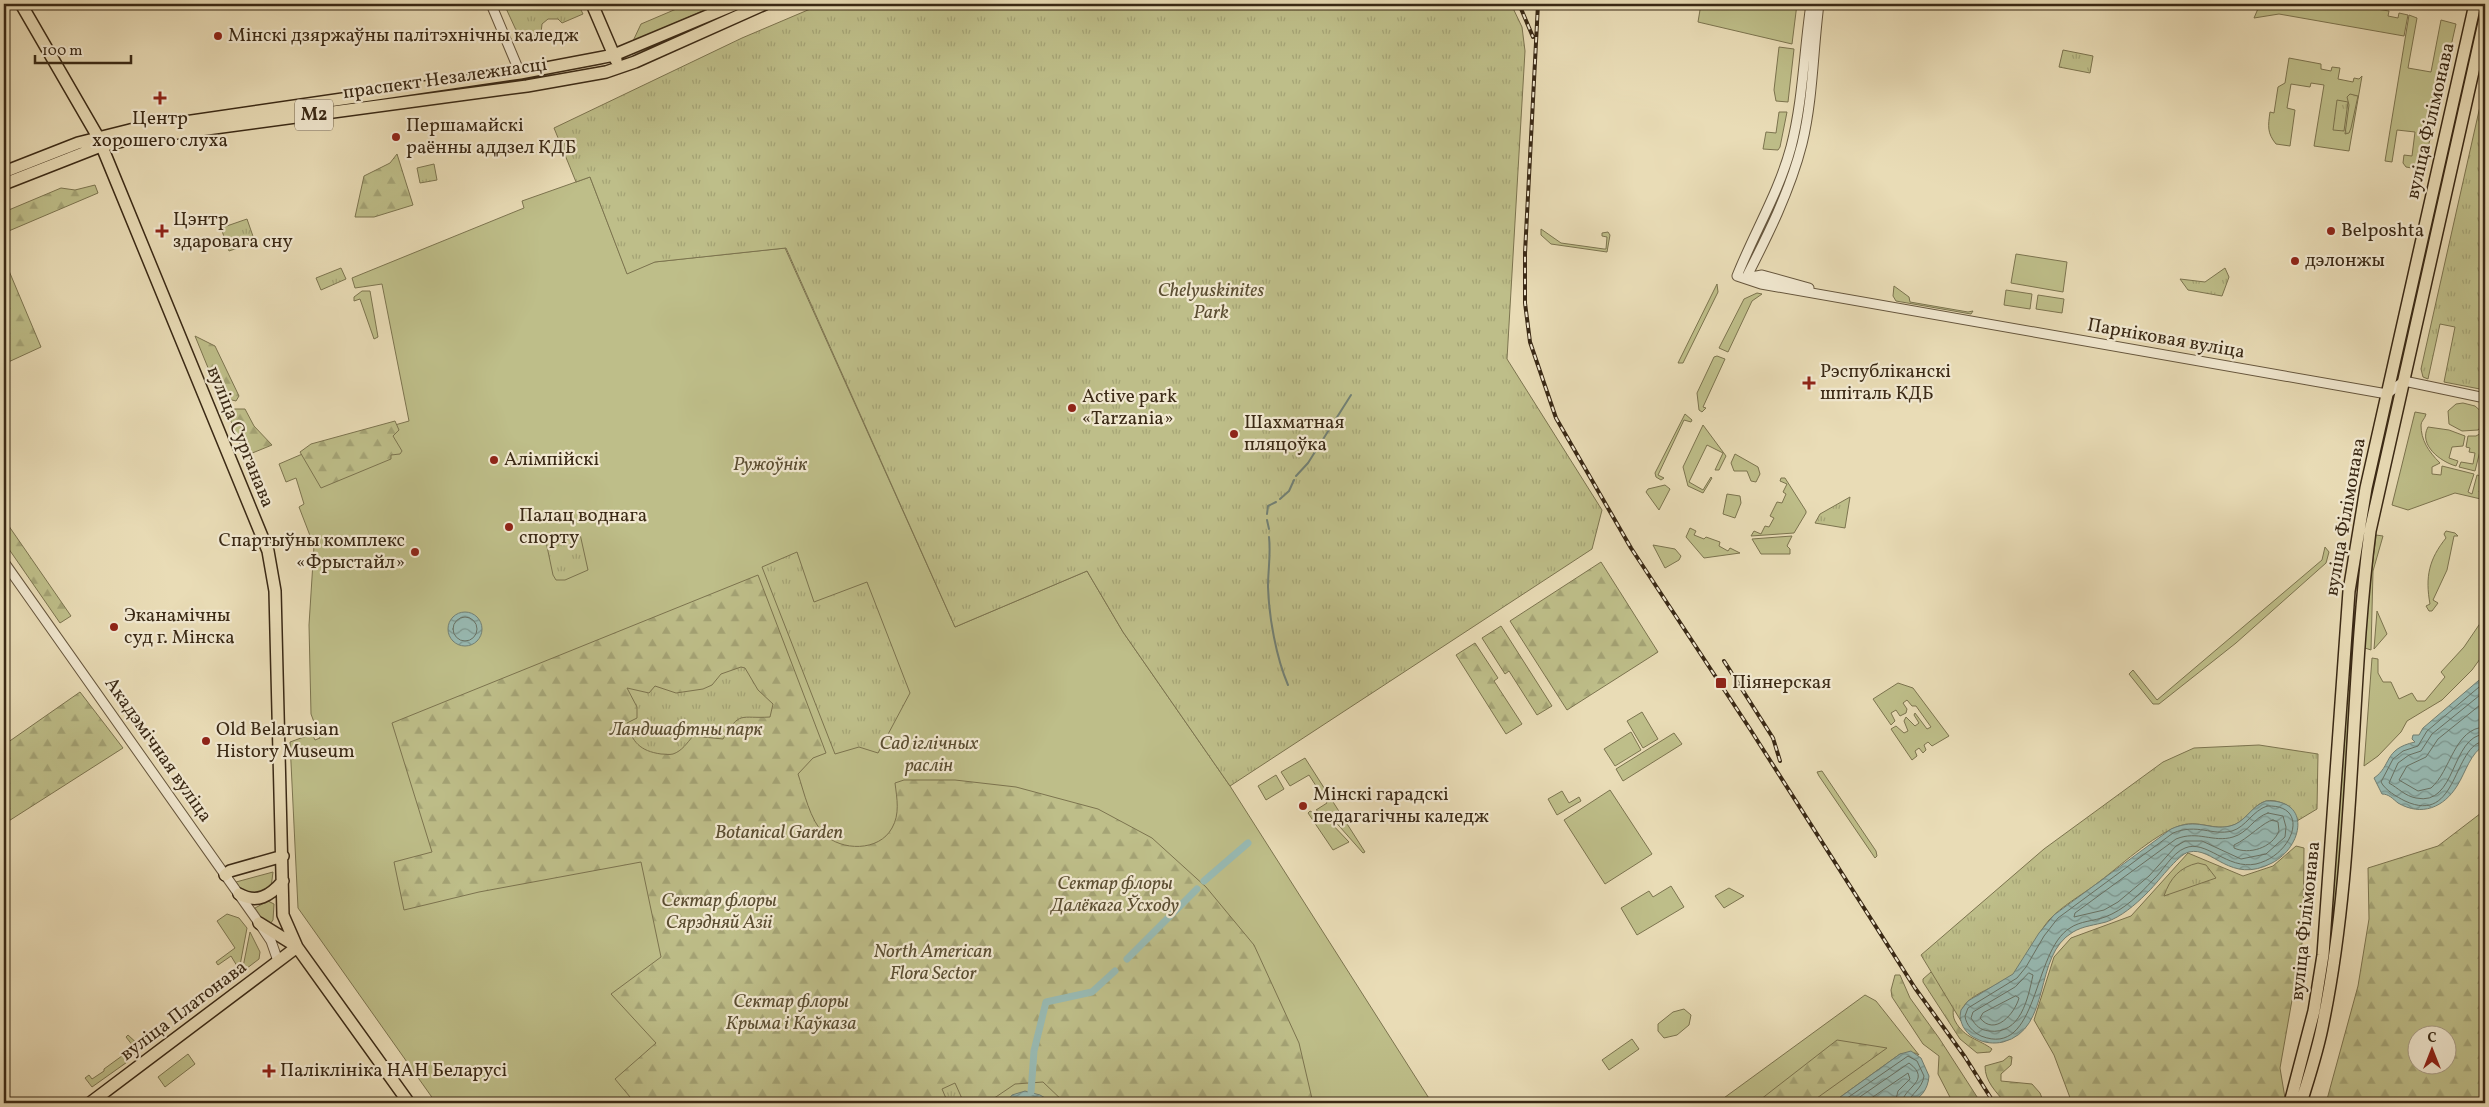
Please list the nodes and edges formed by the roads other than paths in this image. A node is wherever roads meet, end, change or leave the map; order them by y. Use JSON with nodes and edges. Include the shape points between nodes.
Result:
{"nodes":[{"id":1,"x":21,"y":4,"type":"edge"},
{"id":2,"x":491,"y":4,"type":"edge"},
{"id":3,"x":592,"y":4,"type":"edge"},
{"id":4,"x":736,"y":4,"type":"edge"},
{"id":5,"x":765,"y":4,"type":"edge"},
{"id":6,"x":1811,"y":4,"type":"edge"},
{"id":7,"x":1819,"y":4,"type":"edge"},
{"id":8,"x":2479,"y":5,"type":"edge"},
{"id":9,"x":2485,"y":18,"type":"edge"},
{"id":10,"x":614,"y":55,"type":"junction"},
{"id":11,"x":620,"y":68,"type":"junction"},
{"id":12,"x":520,"y":73,"type":"junction"},
{"id":13,"x":2458,"y":84,"type":"junction"},
{"id":14,"x":2470,"y":87,"type":"junction"},
{"id":15,"x":1797,"y":108,"type":"junction"},
{"id":16,"x":1808,"y":109,"type":"junction"},
{"id":17,"x":100,"y":142,"type":"junction"},
{"id":18,"x":4,"y":172,"type":"edge"},
{"id":19,"x":4,"y":184,"type":"edge"},
{"id":20,"x":2424,"y":230,"type":"junction"},
{"id":21,"x":2436,"y":233,"type":"junction"},
{"id":22,"x":1741,"y":277,"type":"junction"},
{"id":23,"x":2404,"y":381,"type":"junction"},
{"id":24,"x":2387,"y":394,"type":"junction"},
{"id":25,"x":2485,"y":398,"type":"edge"},
{"id":26,"x":4,"y":562,"type":"edge"},
{"id":27,"x":2338,"y":744,"type":"junction"},
{"id":28,"x":2351,"y":745,"type":"junction"},
{"id":29,"x":283,"y":856,"type":"junction"},
{"id":30,"x":225,"y":875,"type":"junction"},
{"id":31,"x":283,"y":881,"type":"junction"},
{"id":32,"x":239,"y":894,"type":"junction"},
{"id":33,"x":259,"y":923,"type":"junction"},
{"id":34,"x":298,"y":947,"type":"junction"},
{"id":35,"x":278,"y":961,"type":"junction"},
{"id":36,"x":90,"y":1103,"type":"edge"},
{"id":37,"x":410,"y":1103,"type":"edge"},
{"id":38,"x":2290,"y":1103,"type":"edge"},
{"id":39,"x":2301,"y":1103,"type":"edge"}],
"edges":[{"from":1,"to":17,"type":"main road","name":"вуліца Сурганава"},
{"from":2,"to":12,"type":"street"},
{"from":3,"to":10,"type":"main road"},
{"from":4,"to":10,"type":"main road","name":"праспект Незалежнасці","number":"М2"},
{"from":5,"to":11,"type":"main road","name":"праспект Незалежнасці","number":"М2"},
{"from":6,"to":15,"type":"street"},
{"from":7,"to":16,"type":"street"},
{"from":8,"to":13,"type":"main road","name":"вуліца Філімонава"},
{"from":9,"to":14,"type":"main road","name":"вуліца Філімонава"},
{"from":10,"to":11,"type":"main road"},
{"from":10,"to":12,"type":"main road","name":"праспект Незалежнасці","number":"М2"},
{"from":11,"to":17,"type":"main road","name":"праспект Незалежнасці","number":"М2","via":[[527,86]]},
{"from":12,"to":17,"type":"main road","name":"праспект Незалежнасці","number":"М2","via":[[130,130]]},
{"from":13,"to":14,"type":"main road"},
{"from":13,"to":20,"type":"main road","name":"вуліца Філімонава"},
{"from":14,"to":21,"type":"main road","name":"вуліца Філімонава"},
{"from":15,"to":16,"type":"street"},
{"from":15,"to":22,"type":"street","via":[[1796,126],[1784,170]]},
{"from":16,"to":22,"type":"street","via":[[1802,143],[1778,214]]},
{"from":17,"to":18,"type":"main road","name":"праспект Незалежнасці","number":"М2"},
{"from":17,"to":19,"type":"main road","name":"праспект Незалежнасці","number":"М2"},
{"from":17,"to":29,"type":"main road","name":"вуліца Сурганава","via":[[268,551],[275,591]]},
{"from":20,"to":21,"type":"main road"},
{"from":20,"to":24,"type":"main road","name":"вуліца Філімонава"},
{"from":21,"to":23,"type":"main road","name":"вуліца Філімонава"},
{"from":22,"to":24,"type":"street","name":"Парніковая вуліца","via":[[1761,284]]},
{"from":23,"to":24,"type":"street"},
{"from":23,"to":25,"type":"street"},
{"from":23,"to":28,"type":"main road","name":"вуліца Філімонава","via":[[2370,531]]},
{"from":24,"to":27,"type":"main road","name":"вуліца Філімонава","via":[[2353,558]]},
{"from":26,"to":30,"type":"street","name":"Акадэмічная вуліца"},
{"from":27,"to":28,"type":"main road"},
{"from":27,"to":38,"type":"main road","name":"вуліца Філімонава","via":[[2323,955],[2314,1011]]},
{"from":28,"to":39,"type":"main road","name":"вуліца Філімонава","via":[[2334,961],[2323,1025]]},
{"from":29,"to":30,"type":"main road"},
{"from":29,"to":31,"type":"main road","name":"вуліца Сурганава"},
{"from":30,"to":32,"type":"street","name":"Акадэмічная вуліца"},
{"from":31,"to":32,"type":"main road","via":[[264,897],[253,899]]},
{"from":31,"to":34,"type":"main road","name":"вуліца Сурганава","via":[[283,915]]},
{"from":32,"to":33,"type":"street","name":"Акадэмічная вуліца"},
{"from":33,"to":34,"type":"main road"},
{"from":33,"to":35,"type":"street","name":"Акадэмічная вуліца","via":[[271,941]]},
{"from":34,"to":35,"type":"main road","name":"вуліца Платонава"},
{"from":34,"to":37,"type":"main road"},
{"from":35,"to":36,"type":"main road","name":"вуліца Платонава"}]}
